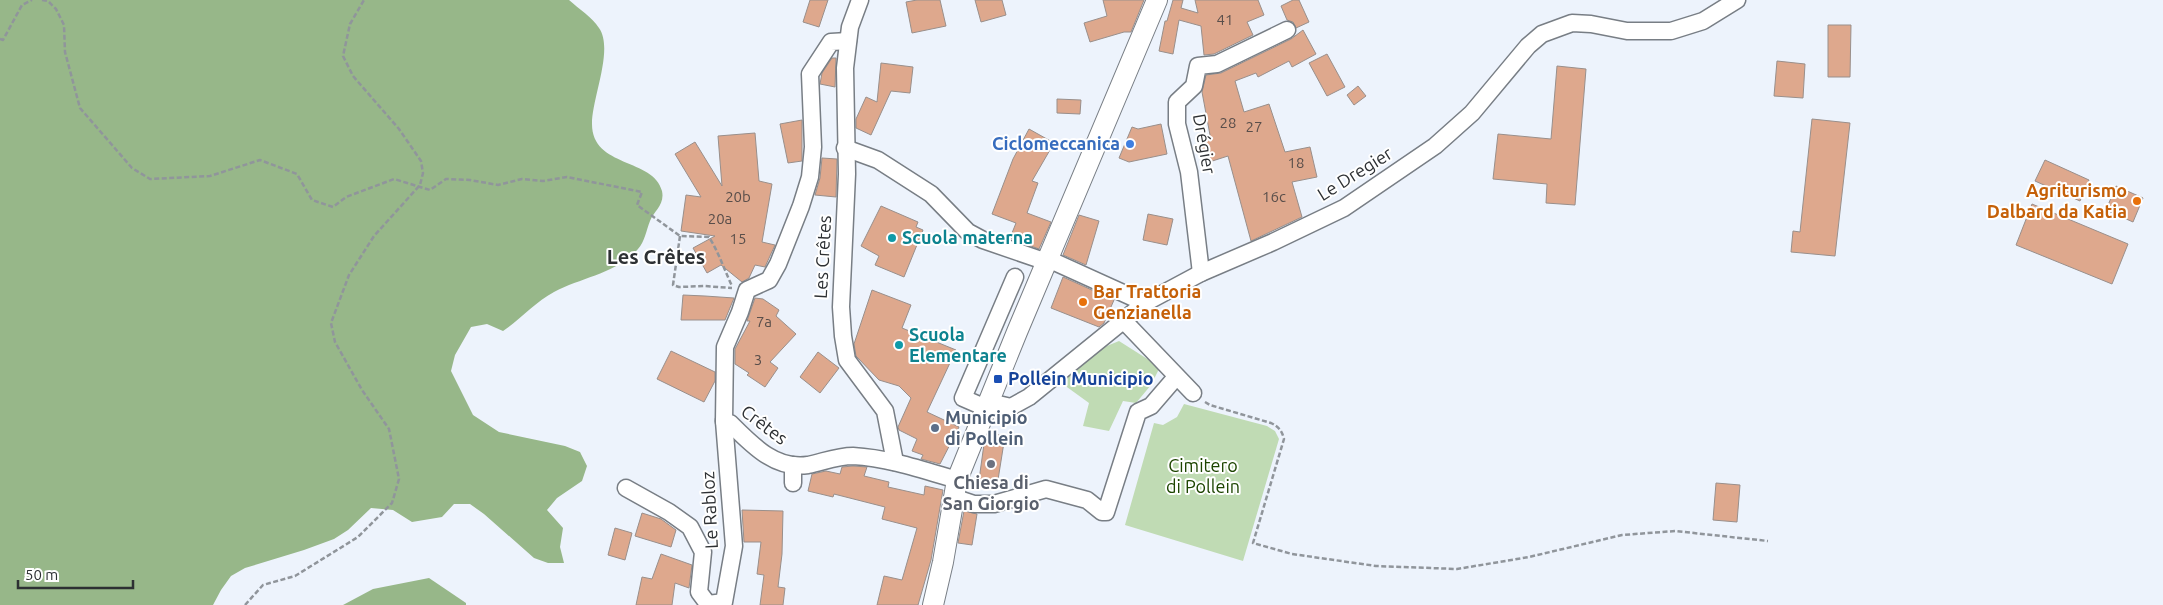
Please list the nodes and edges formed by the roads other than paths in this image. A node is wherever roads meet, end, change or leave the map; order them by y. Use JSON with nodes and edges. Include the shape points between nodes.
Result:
{"nodes":[{"id":1,"x":860,"y":0,"type":"edge"},
{"id":2,"x":1157,"y":0,"type":"edge"},
{"id":3,"x":1737,"y":0,"type":"edge"},
{"id":4,"x":1287,"y":30,"type":"dead end"},
{"id":5,"x":848,"y":41,"type":"junction"},
{"id":6,"x":845,"y":148,"type":"junction"},
{"id":7,"x":1047,"y":260,"type":"junction"},
{"id":8,"x":1201,"y":273,"type":"junction"},
{"id":9,"x":1015,"y":277,"type":"dead end"},
{"id":10,"x":1146,"y":302,"type":"junction"},
{"id":11,"x":1123,"y":320,"type":"junction"},
{"id":12,"x":995,"y":324,"type":"junction"},
{"id":13,"x":1017,"y":332,"type":"junction"},
{"id":14,"x":724,"y":347,"type":"joint"},
{"id":15,"x":1176,"y":377,"type":"junction"},
{"id":16,"x":1193,"y":393,"type":"road end"},
{"id":17,"x":986,"y":408,"type":"junction"},
{"id":18,"x":724,"y":421,"type":"junction"},
{"id":19,"x":895,"y":462,"type":"junction"},
{"id":20,"x":793,"y":465,"type":"junction"},
{"id":21,"x":792,"y":483,"type":"dead end"},
{"id":22,"x":626,"y":488,"type":"dead end"},
{"id":23,"x":955,"y":489,"type":"junction"},
{"id":24,"x":943,"y":562,"type":"junction"},
{"id":25,"x":933,"y":605,"type":"edge"},
{"id":26,"x":949,"y":605,"type":"edge"}],
"edges":[{"from":1,"to":5,"type":"street","name":"Les Crêtes"},
{"from":2,"to":7,"type":"main road"},
{"from":3,"to":8,"type":"street","name":"Le Dregier","via":[[1703,21],[1671,31],[1627,31],[1572,23],[1542,34],[1528,46],[1472,113],[1435,146],[1344,208]]},
{"from":4,"to":8,"type":"street","name":"Drégier","via":[[1218,64],[1198,66],[1194,86],[1177,102],[1177,124],[1189,172]]},
{"from":5,"to":6,"type":"street","name":"Les Crêtes"},
{"from":5,"to":14,"type":"street","name":"Les Crêtes","via":[[831,42],[810,74],[813,147],[810,177],[778,264],[769,280],[747,290]]},
{"from":6,"to":7,"type":"street","via":[[878,160],[931,194],[968,232],[982,240]]},
{"from":6,"to":19,"type":"street","name":"Les Crêtes","via":[[843,336],[847,360],[885,411]]},
{"from":7,"to":10,"type":"street"},
{"from":7,"to":13,"type":"main road"},
{"from":8,"to":10,"type":"street","name":"Le Dregier"},
{"from":9,"to":12,"type":"street"},
{"from":10,"to":11,"type":"street","name":"Le Dregier"},
{"from":11,"to":15,"type":"street"},
{"from":11,"to":17,"type":"street","name":"Le Dregier","via":[[1029,397],[1011,407],[998,404]]},
{"from":12,"to":13,"type":"street"},
{"from":12,"to":17,"type":"street","via":[[963,398]]},
{"from":13,"to":17,"type":"main road"},
{"from":14,"to":18,"type":"street","name":"Crêtes"},
{"from":15,"to":16,"type":"street"},
{"from":15,"to":23,"type":"street","via":[[1151,406],[1138,412],[1106,512],[1087,500],[1046,489],[994,504],[974,504]]},
{"from":17,"to":23,"type":"main road"},
{"from":18,"to":20,"type":"street","name":"Crêtes","via":[[762,453]]},
{"from":18,"to":22,"type":"street","name":"Le Rabloz","via":[[734,546],[724,602],[708,604],[699,592],[703,552],[690,527]]},
{"from":19,"to":20,"type":"street","via":[[854,456]]},
{"from":19,"to":23,"type":"street"},
{"from":20,"to":21,"type":"street"},
{"from":23,"to":24,"type":"main road"},
{"from":24,"to":25,"type":"main road"},
{"from":24,"to":26,"type":"main road"}]}
